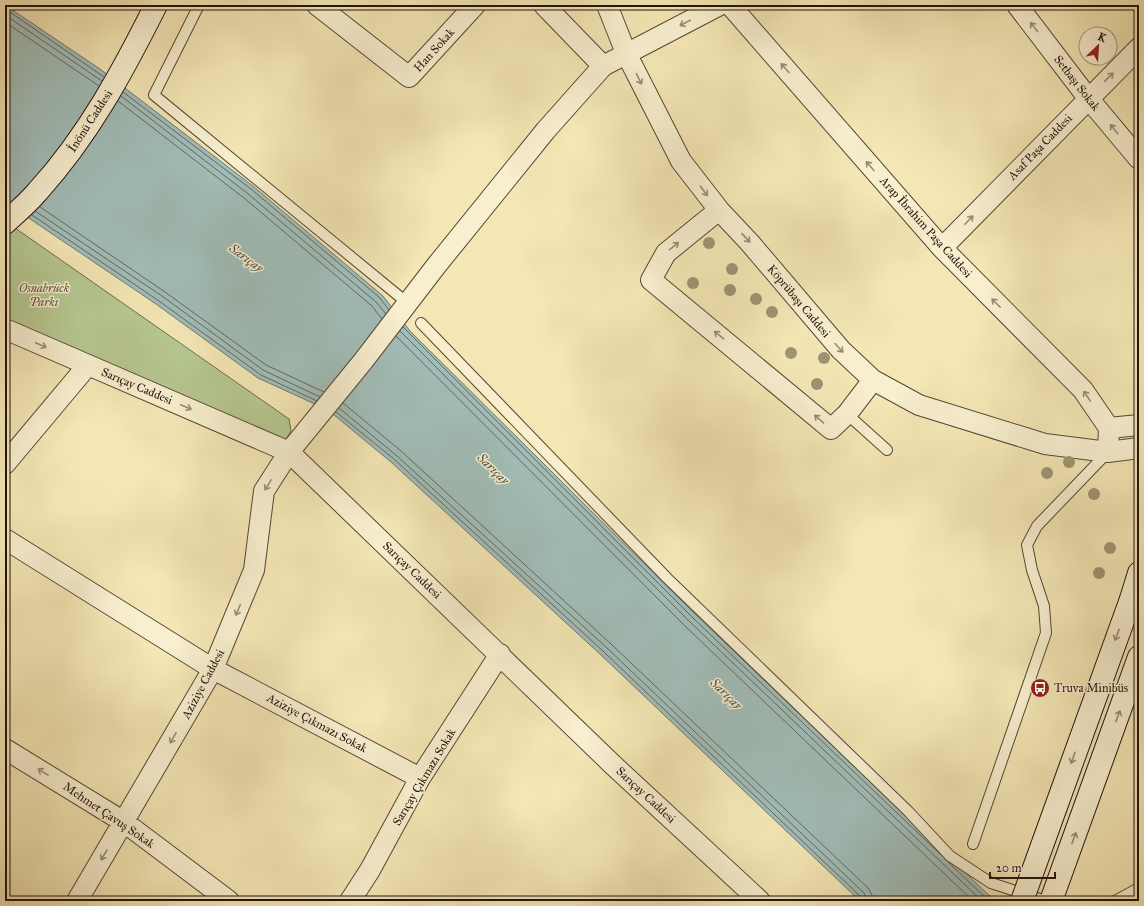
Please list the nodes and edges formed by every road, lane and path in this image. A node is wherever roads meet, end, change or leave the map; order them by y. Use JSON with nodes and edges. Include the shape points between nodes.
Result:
{"nodes":[{"id":1,"x":156,"y":5,"type":"edge"},
{"id":2,"x":199,"y":5,"type":"edge"},
{"id":3,"x":317,"y":5,"type":"edge"},
{"id":4,"x":475,"y":5,"type":"edge"},
{"id":5,"x":544,"y":5,"type":"edge"},
{"id":6,"x":607,"y":5,"type":"edge"},
{"id":7,"x":720,"y":5,"type":"edge"},
{"id":8,"x":730,"y":5,"type":"edge"},
{"id":9,"x":1017,"y":5,"type":"edge"},
{"id":10,"x":1139,"y":48,"type":"edge"},
{"id":11,"x":626,"y":53,"type":"junction"},
{"id":12,"x":603,"y":66,"type":"junction"},
{"id":13,"x":1088,"y":98,"type":"junction"},
{"id":14,"x":1139,"y":159,"type":"edge"},
{"id":15,"x":719,"y":210,"type":"junction"},
{"id":16,"x":5,"y":223,"type":"edge"},
{"id":17,"x":942,"y":248,"type":"junction"},
{"id":18,"x":405,"y":301,"type":"dead end"},
{"id":19,"x":421,"y":323,"type":"dead end"},
{"id":20,"x":5,"y":329,"type":"edge"},
{"id":21,"x":88,"y":365,"type":"junction"},
{"id":22,"x":873,"y":380,"type":"junction"},
{"id":23,"x":847,"y":414,"type":"junction"},
{"id":24,"x":1139,"y":424,"type":"edge"},
{"id":25,"x":1109,"y":428,"type":"junction"},
{"id":26,"x":1139,"y":448,"type":"edge"},
{"id":27,"x":887,"y":450,"type":"dead end"},
{"id":28,"x":289,"y":452,"type":"junction"},
{"id":29,"x":1108,"y":452,"type":"junction"},
{"id":30,"x":5,"y":464,"type":"edge"},
{"id":31,"x":5,"y":539,"type":"edge"},
{"id":32,"x":1139,"y":573,"type":"edge"},
{"id":33,"x":500,"y":654,"type":"junction"},
{"id":34,"x":1139,"y":657,"type":"edge"},
{"id":35,"x":213,"y":669,"type":"junction"},
{"id":36,"x":5,"y":749,"type":"edge"},
{"id":37,"x":420,"y":778,"type":"junction"},
{"id":38,"x":124,"y":822,"type":"junction"},
{"id":39,"x":973,"y":844,"type":"dead end"},
{"id":40,"x":1139,"y":888,"type":"edge"},
{"id":41,"x":77,"y":901,"type":"edge"},
{"id":42,"x":229,"y":901,"type":"edge"},
{"id":43,"x":350,"y":901,"type":"edge"},
{"id":44,"x":760,"y":901,"type":"edge"},
{"id":45,"x":1022,"y":901,"type":"edge"},
{"id":46,"x":1046,"y":901,"type":"edge"},
{"id":47,"x":1051,"y":901,"type":"edge"},
{"id":48,"x":1115,"y":901,"type":"edge"}],
"edges":[{"from":1,"to":16,"type":"main road","name":"İnönü Caddesi","via":[[130,58],[95,116],[38,192]]},
{"from":2,"to":18,"type":"lane","via":[[154,95]]},
{"from":3,"to":4,"type":"street","name":"Han Sokak","via":[[409,77]]},
{"from":5,"to":12,"type":"street"},
{"from":6,"to":11,"type":"street","name":"Köprübaşı Caddesi"},
{"from":7,"to":11,"type":"street","name":"Aziziye Caddesi","one_way":true},
{"from":17,"to":8,"type":"street","name":"Arap İbrahim Paşa Caddesi","one_way":true},
{"from":13,"to":9,"type":"street","name":"Setbaşı Sokak","one_way":true},
{"from":13,"to":10,"type":"street","name":"Asaf Paşa Caddesi","one_way":true},
{"from":11,"to":12,"type":"street","name":"Aziziye Caddesi"},
{"from":11,"to":15,"type":"street","name":"Köprübaşı Caddesi","one_way":true,"via":[[681,161]]},
{"from":12,"to":28,"type":"street","name":"Aziziye Caddesi","via":[[546,130]]},
{"from":14,"to":13,"type":"street","name":"Setbaşı Sokak","one_way":true},
{"from":17,"to":13,"type":"street","name":"Asaf Paşa Caddesi","one_way":true},
{"from":15,"to":22,"type":"street","name":"Köprübaşı Caddesi","one_way":true,"via":[[841,350]]},
{"from":23,"to":15,"type":"street","one_way":true,"via":[[831,429],[651,280],[666,253]]},
{"from":25,"to":17,"type":"street","name":"Arap İbrahim Paşa Caddesi","one_way":true,"via":[[1083,390]]},
{"from":19,"to":46,"type":"lane","via":[[667,578],[908,811],[950,856],[991,883]]},
{"from":20,"to":21,"type":"street","name":"Sarıçay Caddesi","one_way":true},
{"from":21,"to":28,"type":"street","name":"Sarıçay Caddesi","one_way":true},
{"from":21,"to":30,"type":"street"},
{"from":22,"to":23,"type":"street"},
{"from":22,"to":29,"type":"street","name":"Köprübaşı Caddesi","via":[[919,405],[1045,444]]},
{"from":23,"to":27,"type":"lane"},
{"from":24,"to":25,"type":"street"},
{"from":25,"to":29,"type":"street"},
{"from":26,"to":29,"type":"street","name":"Köprübaşı Caddesi"},
{"from":28,"to":33,"type":"street","name":"Sarıçay Caddesi"},
{"from":28,"to":35,"type":"street","name":"Aziziye Caddesi","one_way":true,"via":[[264,491],[254,570]]},
{"from":29,"to":39,"type":"lane","via":[[1037,526],[1027,545],[1044,606],[1046,633]]},
{"from":31,"to":35,"type":"street","name":"Aziziye Çıkmazı Sokak"},
{"from":32,"to":45,"type":"main road","one_way":true,"bridge":true},
{"from":33,"to":37,"type":"street","name":"Sarıçay Çıkmazı Sokak"},
{"from":33,"to":44,"type":"street","name":"Sarıçay Caddesi","via":[[612,764]]},
{"from":47,"to":34,"type":"main road","one_way":true},
{"from":35,"to":37,"type":"street","name":"Aziziye Çıkmazı Sokak"},
{"from":35,"to":38,"type":"street","name":"Aziziye Caddesi","one_way":true},
{"from":38,"to":36,"type":"street","name":"Mehmet Çavuş Sokak","one_way":true},
{"from":37,"to":43,"type":"street","name":"Sarıçay Çıkmazı Sokak","via":[[370,870]]},
{"from":38,"to":41,"type":"street","name":"Aziziye Caddesi","one_way":true},
{"from":38,"to":42,"type":"street","name":"Mehmet Çavuş Sokak"},
{"from":40,"to":48,"type":"lane"}]}
